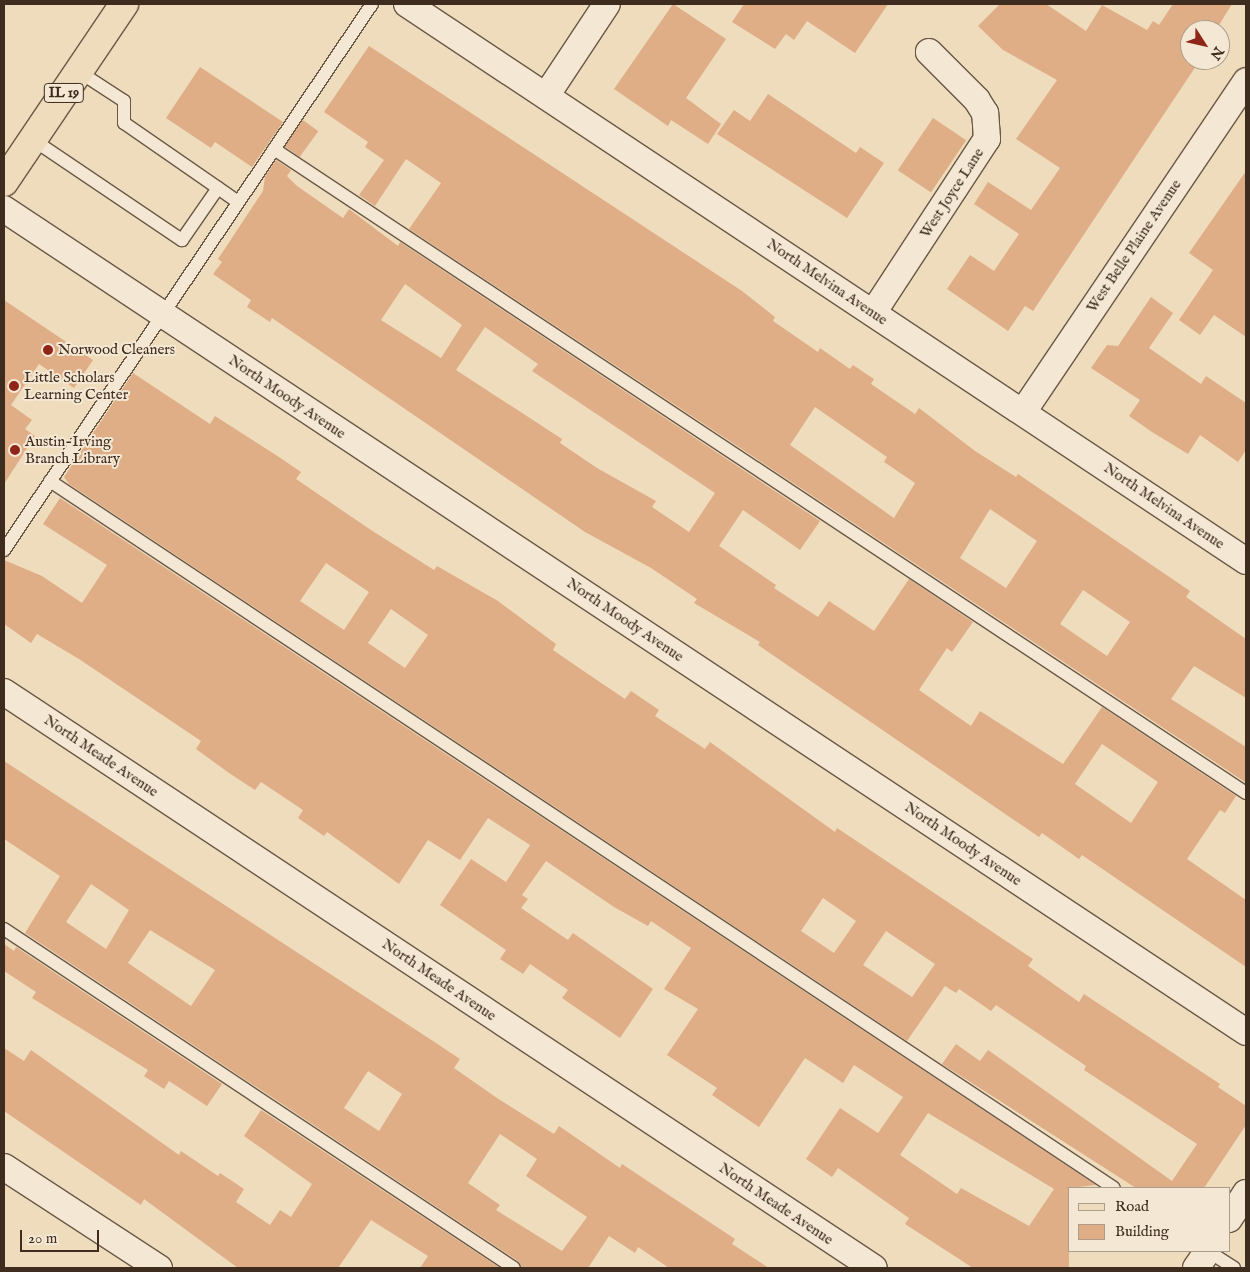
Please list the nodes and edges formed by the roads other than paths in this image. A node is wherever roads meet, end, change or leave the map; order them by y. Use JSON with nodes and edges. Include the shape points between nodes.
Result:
{"nodes":[{"id":1,"x":124,"y":4,"type":"edge"},
{"id":2,"x":372,"y":4,"type":"edge"},
{"id":3,"x":407,"y":4,"type":"edge"},
{"id":4,"x":608,"y":4,"type":"edge"},
{"id":5,"x":929,"y":52,"type":"dead end"},
{"id":6,"x":78,"y":71,"type":"junction"},
{"id":7,"x":1246,"y":81,"type":"edge"},
{"id":8,"x":546,"y":96,"type":"junction"},
{"id":9,"x":32,"y":139,"type":"junction"},
{"id":10,"x":274,"y":149,"type":"junction"},
{"id":11,"x":4,"y":182,"type":"edge"},
{"id":12,"x":218,"y":188,"type":"junction"},
{"id":13,"x":238,"y":202,"type":"junction"},
{"id":14,"x":4,"y":209,"type":"edge"},
{"id":15,"x":874,"y":313,"type":"junction"},
{"id":16,"x":163,"y":314,"type":"junction"},
{"id":17,"x":1022,"y":412,"type":"junction"},
{"id":18,"x":50,"y":481,"type":"junction"},
{"id":19,"x":4,"y":550,"type":"edge"},
{"id":20,"x":1246,"y":560,"type":"edge"},
{"id":21,"x":4,"y":692,"type":"edge"},
{"id":22,"x":1246,"y":793,"type":"edge"},
{"id":23,"x":4,"y":929,"type":"edge"},
{"id":24,"x":1246,"y":1032,"type":"edge"},
{"id":25,"x":4,"y":1167,"type":"edge"},
{"id":26,"x":1112,"y":1187,"type":"edge"},
{"id":27,"x":1246,"y":1193,"type":"edge"},
{"id":28,"x":1230,"y":1217,"type":"edge"},
{"id":29,"x":1207,"y":1252,"type":"edge"},
{"id":30,"x":1210,"y":1252,"type":"edge"},
{"id":31,"x":159,"y":1268,"type":"edge"},
{"id":32,"x":514,"y":1268,"type":"edge"},
{"id":33,"x":874,"y":1268,"type":"edge"},
{"id":34,"x":1196,"y":1268,"type":"edge"},
{"id":35,"x":1234,"y":1268,"type":"edge"}],
"edges":[{"from":1,"to":6,"type":"main road","number":"IL 19"},
{"from":2,"to":10,"type":"lane"},
{"from":3,"to":8,"type":"street","name":"North Melvina Avenue"},
{"from":4,"to":8,"type":"street"},
{"from":5,"to":15,"type":"street","name":"West Joyce Lane","via":[[977,100],[985,113],[987,139]]},
{"from":6,"to":9,"type":"main road","number":"IL 19"},
{"from":6,"to":12,"type":"lane","via":[[124,101],[124,123]]},
{"from":7,"to":17,"type":"street","name":"West Belle Plaine Avenue"},
{"from":8,"to":15,"type":"street","name":"North Melvina Avenue"},
{"from":9,"to":11,"type":"main road","number":"IL 19"},
{"from":9,"to":12,"type":"lane","via":[[182,240]]},
{"from":10,"to":13,"type":"lane"},
{"from":10,"to":22,"type":"lane"},
{"from":12,"to":13,"type":"lane"},
{"from":13,"to":16,"type":"lane"},
{"from":14,"to":16,"type":"street","name":"North Moody Avenue"},
{"from":15,"to":17,"type":"street","name":"North Melvina Avenue"},
{"from":16,"to":18,"type":"lane"},
{"from":16,"to":24,"type":"street","name":"North Moody Avenue"},
{"from":17,"to":20,"type":"street","name":"North Melvina Avenue"},
{"from":18,"to":19,"type":"lane"},
{"from":18,"to":26,"type":"lane"},
{"from":21,"to":33,"type":"street","name":"North Meade Avenue"},
{"from":23,"to":32,"type":"lane"},
{"from":25,"to":31,"type":"street"},
{"from":27,"to":28,"type":"street"},
{"from":29,"to":34,"type":"street"},
{"from":30,"to":35,"type":"lane"}]}
